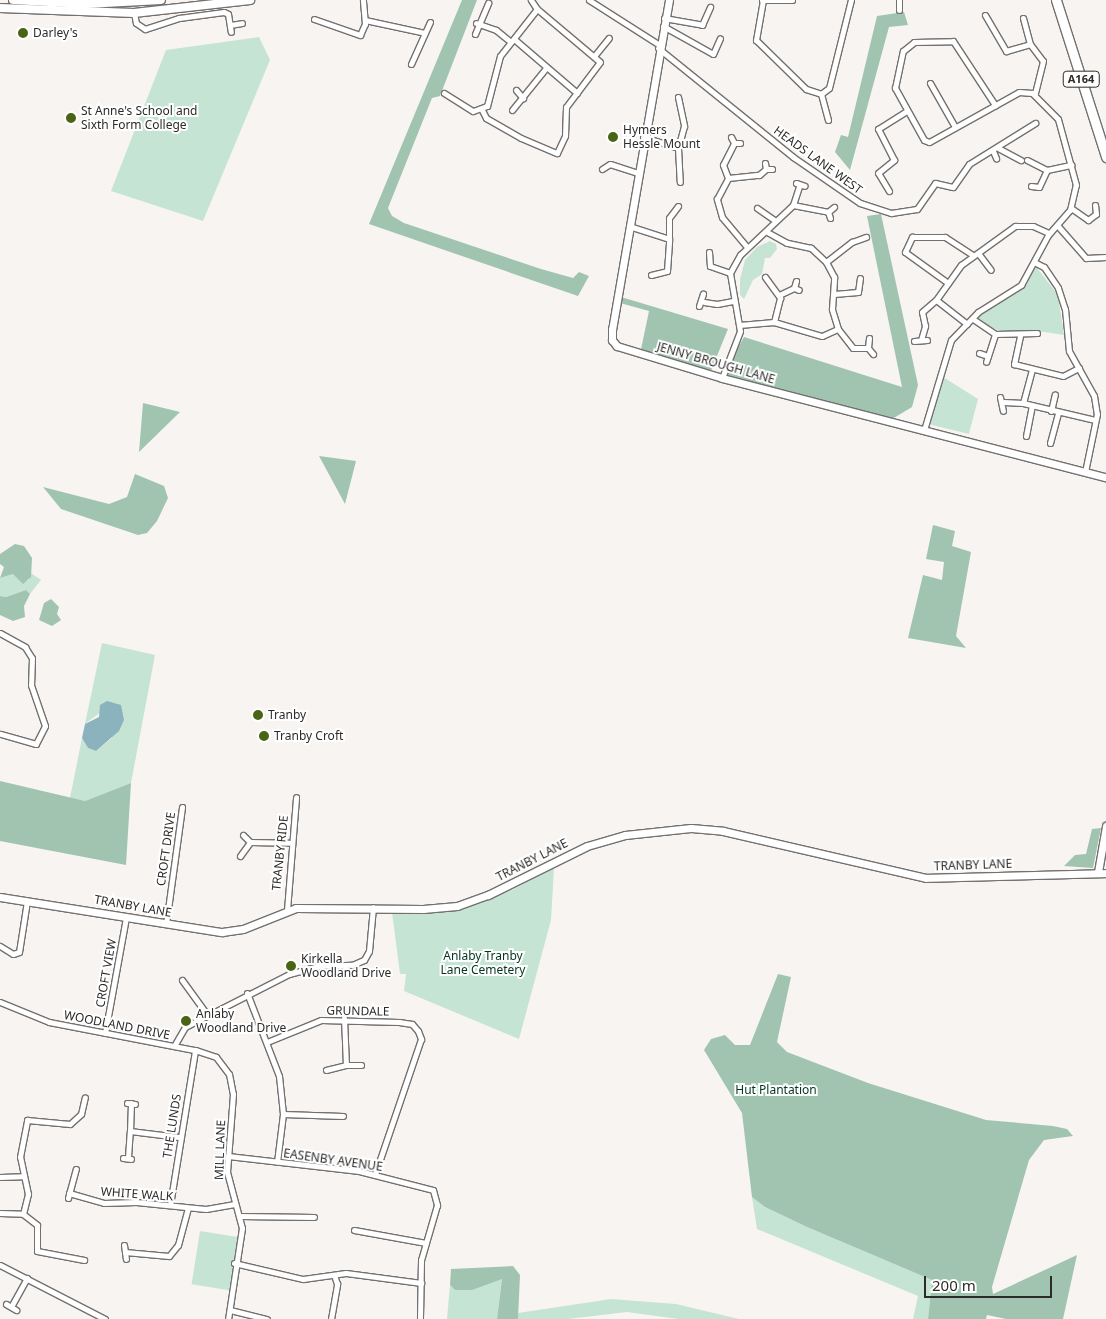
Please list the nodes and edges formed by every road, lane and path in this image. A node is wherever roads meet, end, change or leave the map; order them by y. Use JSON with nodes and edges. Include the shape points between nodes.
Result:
{"nodes":[{"id":1,"x":13,"y":0,"type":"edge"},
{"id":2,"x":161,"y":0,"type":"edge"},
{"id":3,"x":250,"y":0,"type":"edge"},
{"id":4,"x":363,"y":0,"type":"edge"},
{"id":5,"x":589,"y":0,"type":"edge"},
{"id":6,"x":669,"y":0,"type":"edge"},
{"id":7,"x":762,"y":0,"type":"edge"},
{"id":8,"x":792,"y":0,"type":"edge"},
{"id":9,"x":851,"y":0,"type":"edge"},
{"id":10,"x":899,"y":0,"type":"edge"},
{"id":11,"x":1056,"y":0,"type":"edge"},
{"id":12,"x":488,"y":3,"type":"dead end"},
{"id":13,"x":535,"y":3,"type":"edge"},
{"id":14,"x":0,"y":8,"type":"edge"},
{"id":15,"x":710,"y":8,"type":"dead end"},
{"id":16,"x":900,"y":10,"type":"dead end"},
{"id":17,"x":134,"y":13,"type":"junction"},
{"id":18,"x":985,"y":15,"type":"dead end"},
{"id":19,"x":664,"y":18,"type":"junction"},
{"id":20,"x":1023,"y":18,"type":"dead end"},
{"id":21,"x":314,"y":19,"type":"dead end"},
{"id":22,"x":365,"y":20,"type":"junction"},
{"id":23,"x":430,"y":22,"type":"dead end"},
{"id":24,"x":242,"y":23,"type":"dead end"},
{"id":25,"x":478,"y":23,"type":"junction"},
{"id":26,"x":230,"y":25,"type":"junction"},
{"id":27,"x":662,"y":26,"type":"junction"},
{"id":28,"x":231,"y":32,"type":"dead end"},
{"id":29,"x":425,"y":33,"type":"junction"},
{"id":30,"x":475,"y":34,"type":"dead end"},
{"id":31,"x":609,"y":38,"type":"dead end"},
{"id":32,"x":720,"y":38,"type":"dead end"},
{"id":33,"x":513,"y":40,"type":"junction"},
{"id":34,"x":1030,"y":44,"type":"junction"},
{"id":35,"x":658,"y":46,"type":"junction"},
{"id":36,"x":594,"y":56,"type":"junction"},
{"id":37,"x":411,"y":64,"type":"dead end"},
{"id":38,"x":546,"y":68,"type":"junction"},
{"id":39,"x":930,"y":83,"type":"dead end"},
{"id":40,"x":516,"y":90,"type":"dead end"},
{"id":41,"x":444,"y":93,"type":"dead end"},
{"id":42,"x":577,"y":93,"type":"junction"},
{"id":43,"x":821,"y":94,"type":"junction"},
{"id":44,"x":1035,"y":94,"type":"junction"},
{"id":45,"x":678,"y":97,"type":"dead end"},
{"id":46,"x":522,"y":98,"type":"junction"},
{"id":47,"x":995,"y":105,"type":"junction"},
{"id":48,"x":482,"y":110,"type":"junction"},
{"id":49,"x":512,"y":110,"type":"dead end"},
{"id":50,"x":907,"y":111,"type":"junction"},
{"id":51,"x":828,"y":120,"type":"dead end"},
{"id":52,"x":1036,"y":123,"type":"dead end"},
{"id":53,"x":955,"y":127,"type":"junction"},
{"id":54,"x":643,"y":137,"type":"junction"},
{"id":55,"x":740,"y":143,"type":"dead end"},
{"id":56,"x":678,"y":148,"type":"junction"},
{"id":57,"x":996,"y":150,"type":"junction"},
{"id":58,"x":1106,"y":157,"type":"edge"},
{"id":59,"x":996,"y":158,"type":"dead end"},
{"id":60,"x":1070,"y":164,"type":"junction"},
{"id":61,"x":768,"y":167,"type":"dead end"},
{"id":62,"x":602,"y":168,"type":"dead end"},
{"id":63,"x":1047,"y":170,"type":"junction"},
{"id":64,"x":637,"y":173,"type":"junction"},
{"id":65,"x":728,"y":178,"type":"junction"},
{"id":66,"x":680,"y":182,"type":"dead end"},
{"id":67,"x":805,"y":186,"type":"dead end"},
{"id":68,"x":1031,"y":186,"type":"dead end"},
{"id":69,"x":889,"y":191,"type":"dead end"},
{"id":70,"x":793,"y":205,"type":"junction"},
{"id":71,"x":1095,"y":205,"type":"dead end"},
{"id":72,"x":678,"y":206,"type":"dead end"},
{"id":73,"x":834,"y":206,"type":"dead end"},
{"id":74,"x":756,"y":208,"type":"dead end"},
{"id":75,"x":1071,"y":208,"type":"junction"},
{"id":76,"x":774,"y":220,"type":"junction"},
{"id":77,"x":629,"y":226,"type":"junction"},
{"id":78,"x":1057,"y":226,"type":"junction"},
{"id":79,"x":767,"y":232,"type":"junction"},
{"id":80,"x":1049,"y":234,"type":"junction"},
{"id":81,"x":866,"y":237,"type":"dead end"},
{"id":82,"x":669,"y":239,"type":"junction"},
{"id":83,"x":747,"y":247,"type":"junction"},
{"id":84,"x":709,"y":252,"type":"dead end"},
{"id":85,"x":975,"y":254,"type":"junction"},
{"id":86,"x":1106,"y":257,"type":"edge"},
{"id":87,"x":826,"y":262,"type":"junction"},
{"id":88,"x":1034,"y":262,"type":"junction"},
{"id":89,"x":992,"y":270,"type":"dead end"},
{"id":90,"x":730,"y":273,"type":"junction"},
{"id":91,"x":651,"y":275,"type":"dead end"},
{"id":92,"x":764,"y":276,"type":"dead end"},
{"id":93,"x":860,"y":278,"type":"dead end"},
{"id":94,"x":796,"y":281,"type":"dead end"},
{"id":95,"x":948,"y":283,"type":"junction"},
{"id":96,"x":703,"y":294,"type":"dead end"},
{"id":97,"x":834,"y":294,"type":"junction"},
{"id":98,"x":779,"y":295,"type":"junction"},
{"id":99,"x":936,"y":300,"type":"junction"},
{"id":100,"x":733,"y":301,"type":"junction"},
{"id":101,"x":921,"y":306,"type":"dead end"},
{"id":102,"x":922,"y":312,"type":"junction"},
{"id":103,"x":972,"y":319,"type":"junction"},
{"id":104,"x":774,"y":322,"type":"junction"},
{"id":105,"x":967,"y":324,"type":"junction"},
{"id":106,"x":739,"y":326,"type":"junction"},
{"id":107,"x":838,"y":329,"type":"junction"},
{"id":108,"x":1038,"y":333,"type":"dead end"},
{"id":109,"x":995,"y":334,"type":"junction"},
{"id":110,"x":1020,"y":336,"type":"junction"},
{"id":111,"x":869,"y":338,"type":"dead end"},
{"id":112,"x":914,"y":340,"type":"dead end"},
{"id":113,"x":868,"y":348,"type":"junction"},
{"id":114,"x":979,"y":353,"type":"dead end"},
{"id":115,"x":873,"y":354,"type":"dead end"},
{"id":116,"x":1079,"y":368,"type":"junction"},
{"id":117,"x":1032,"y":369,"type":"junction"},
{"id":118,"x":722,"y":378,"type":"junction"},
{"id":119,"x":1055,"y":394,"type":"dead end"},
{"id":120,"x":1000,"y":397,"type":"dead end"},
{"id":121,"x":1004,"y":402,"type":"junction"},
{"id":122,"x":1023,"y":403,"type":"junction"},
{"id":123,"x":1032,"y":406,"type":"junction"},
{"id":124,"x":1002,"y":411,"type":"dead end"},
{"id":125,"x":1052,"y":411,"type":"junction"},
{"id":126,"x":1058,"y":413,"type":"junction"},
{"id":127,"x":1095,"y":420,"type":"junction"},
{"id":128,"x":924,"y":430,"type":"junction"},
{"id":129,"x":1026,"y":436,"type":"dead end"},
{"id":130,"x":1050,"y":444,"type":"dead end"},
{"id":131,"x":1085,"y":472,"type":"junction"},
{"id":132,"x":1106,"y":477,"type":"edge"},
{"id":133,"x":0,"y":633,"type":"edge"},
{"id":134,"x":0,"y":734,"type":"edge"},
{"id":135,"x":296,"y":797,"type":"dead end"},
{"id":136,"x":182,"y":807,"type":"dead end"},
{"id":137,"x":1106,"y":826,"type":"edge"},
{"id":138,"x":243,"y":835,"type":"dead end"},
{"id":139,"x":250,"y":842,"type":"junction"},
{"id":140,"x":290,"y":843,"type":"junction"},
{"id":141,"x":240,"y":856,"type":"dead end"},
{"id":142,"x":1102,"y":872,"type":"edge"},
{"id":143,"x":0,"y":897,"type":"edge"},
{"id":144,"x":27,"y":901,"type":"junction"},
{"id":145,"x":373,"y":907,"type":"junction"},
{"id":146,"x":287,"y":910,"type":"junction"},
{"id":147,"x":126,"y":917,"type":"junction"},
{"id":148,"x":166,"y":924,"type":"junction"},
{"id":149,"x":0,"y":946,"type":"edge"},
{"id":150,"x":190,"y":978,"type":"dead end"},
{"id":151,"x":247,"y":993,"type":"junction"},
{"id":152,"x":0,"y":1002,"type":"edge"},
{"id":153,"x":206,"y":1014,"type":"junction"},
{"id":154,"x":344,"y":1018,"type":"junction"},
{"id":155,"x":105,"y":1033,"type":"junction"},
{"id":156,"x":267,"y":1042,"type":"junction"},
{"id":157,"x":174,"y":1046,"type":"junction"},
{"id":158,"x":195,"y":1050,"type":"junction"},
{"id":159,"x":346,"y":1065,"type":"junction"},
{"id":160,"x":361,"y":1066,"type":"dead end"},
{"id":161,"x":326,"y":1070,"type":"dead end"},
{"id":162,"x":85,"y":1096,"type":"dead end"},
{"id":163,"x":131,"y":1103,"type":"dead end"},
{"id":164,"x":282,"y":1114,"type":"junction"},
{"id":165,"x":338,"y":1123,"type":"dead end"},
{"id":166,"x":130,"y":1131,"type":"junction"},
{"id":167,"x":179,"y":1137,"type":"junction"},
{"id":168,"x":228,"y":1156,"type":"junction"},
{"id":169,"x":127,"y":1158,"type":"dead end"},
{"id":170,"x":277,"y":1162,"type":"junction"},
{"id":171,"x":76,"y":1169,"type":"dead end"},
{"id":172,"x":375,"y":1174,"type":"junction"},
{"id":173,"x":23,"y":1176,"type":"junction"},
{"id":174,"x":0,"y":1177,"type":"edge"},
{"id":175,"x":235,"y":1204,"type":"junction"},
{"id":176,"x":170,"y":1205,"type":"junction"},
{"id":177,"x":188,"y":1208,"type":"junction"},
{"id":178,"x":0,"y":1213,"type":"edge"},
{"id":179,"x":23,"y":1214,"type":"junction"},
{"id":180,"x":240,"y":1216,"type":"junction"},
{"id":181,"x":307,"y":1216,"type":"junction"},
{"id":182,"x":314,"y":1217,"type":"dead end"},
{"id":183,"x":307,"y":1223,"type":"dead end"},
{"id":184,"x":354,"y":1230,"type":"dead end"},
{"id":185,"x":426,"y":1244,"type":"junction"},
{"id":186,"x":124,"y":1245,"type":"dead end"},
{"id":187,"x":125,"y":1252,"type":"junction"},
{"id":188,"x":126,"y":1258,"type":"dead end"},
{"id":189,"x":84,"y":1260,"type":"dead end"},
{"id":190,"x":234,"y":1263,"type":"junction"},
{"id":191,"x":0,"y":1265,"type":"edge"},
{"id":192,"x":334,"y":1275,"type":"junction"},
{"id":193,"x":27,"y":1278,"type":"junction"},
{"id":194,"x":421,"y":1283,"type":"junction"},
{"id":195,"x":11,"y":1306,"type":"dead end"},
{"id":196,"x":230,"y":1310,"type":"junction"},
{"id":197,"x":263,"y":1318,"type":"edge"},
{"id":198,"x":105,"y":1319,"type":"edge"},
{"id":199,"x":228,"y":1319,"type":"edge"},
{"id":200,"x":331,"y":1319,"type":"edge"},
{"id":201,"x":420,"y":1319,"type":"edge"}],
"edges":[{"from":1,"to":2,"type":"main road","via":[[86,4]]},
{"from":3,"to":17,"type":"main road"},
{"from":4,"to":22,"type":"street"},
{"from":5,"to":35,"type":"street"},
{"from":6,"to":19,"type":"main road","name":"JENNY BROUGH LANE"},
{"from":7,"to":8,"type":"street"},
{"from":7,"to":43,"type":"street","via":[[756,40],[806,89]]},
{"from":9,"to":43,"type":"street","via":[[829,88]]},
{"from":10,"to":16,"type":"street"},
{"from":11,"to":58,"type":"highway","number":"A164"},
{"from":12,"to":25,"type":"street"},
{"from":13,"to":33,"type":"street"},
{"from":13,"to":36,"type":"street"},
{"from":14,"to":17,"type":"main road"},
{"from":15,"to":19,"type":"street","via":[[702,26]]},
{"from":17,"to":26,"type":"street","via":[[136,23],[145,29],[179,18],[214,12],[228,14]]},
{"from":18,"to":34,"type":"street","via":[[1006,51]]},
{"from":19,"to":27,"type":"main road","name":"JENNY BROUGH LANE"},
{"from":20,"to":34,"type":"street"},
{"from":21,"to":22,"type":"street","via":[[358,35]]},
{"from":22,"to":29,"type":"street"},
{"from":23,"to":29,"type":"street"},
{"from":24,"to":26,"type":"street"},
{"from":25,"to":30,"type":"street"},
{"from":25,"to":33,"type":"street"},
{"from":26,"to":28,"type":"street"},
{"from":27,"to":32,"type":"street","via":[[714,54]]},
{"from":27,"to":35,"type":"main road","name":"JENNY BROUGH LANE"},
{"from":29,"to":37,"type":"street"},
{"from":31,"to":36,"type":"street"},
{"from":33,"to":38,"type":"street"},
{"from":33,"to":48,"type":"street","via":[[500,56],[490,100]]},
{"from":34,"to":44,"type":"street","via":[[1043,61]]},
{"from":35,"to":54,"type":"main road","name":"JENNY BROUGH LANE"},
{"from":35,"to":57,"type":"street","name":"HEADS LANE WEST","via":[[793,157],[860,202],[891,213],[917,209],[935,183],[954,188],[968,164]]},
{"from":36,"to":42,"type":"street","via":[[600,66]]},
{"from":38,"to":42,"type":"street"},
{"from":38,"to":46,"type":"street"},
{"from":39,"to":53,"type":"street"},
{"from":40,"to":46,"type":"street"},
{"from":41,"to":48,"type":"street","via":[[473,111]]},
{"from":42,"to":48,"type":"street","via":[[566,107],[565,136],[558,153],[521,138],[486,118]]},
{"from":43,"to":51,"type":"street"},
{"from":44,"to":47,"type":"street","via":[[1019,92]]},
{"from":44,"to":60,"type":"street","via":[[1058,119]]},
{"from":45,"to":56,"type":"street","via":[[684,126]]},
{"from":46,"to":49,"type":"street"},
{"from":47,"to":50,"type":"street","via":[[960,47],[945,38],[914,42],[903,51],[894,81]]},
{"from":47,"to":53,"type":"street"},
{"from":50,"to":53,"type":"street","via":[[926,141]]},
{"from":50,"to":69,"type":"street","via":[[878,129],[894,160],[878,173]]},
{"from":52,"to":57,"type":"street","name":"HEADS LANE WEST","via":[[1017,132]]},
{"from":54,"to":56,"type":"street"},
{"from":54,"to":64,"type":"main road","name":"JENNY BROUGH LANE"},
{"from":55,"to":65,"type":"street","via":[[732,140],[723,166]]},
{"from":56,"to":66,"type":"street","via":[[683,174]]},
{"from":57,"to":59,"type":"street"},
{"from":57,"to":63,"type":"street"},
{"from":60,"to":63,"type":"street"},
{"from":60,"to":75,"type":"street","via":[[1076,190]]},
{"from":61,"to":65,"type":"street","via":[[759,175]]},
{"from":62,"to":64,"type":"street","via":[[610,164]]},
{"from":63,"to":68,"type":"street","via":[[1039,187]]},
{"from":64,"to":77,"type":"main road","name":"JENNY BROUGH LANE"},
{"from":65,"to":83,"type":"street","via":[[717,199],[720,213]]},
{"from":67,"to":70,"type":"street","via":[[797,185]]},
{"from":70,"to":73,"type":"street","via":[[829,215]]},
{"from":70,"to":76,"type":"street"},
{"from":71,"to":75,"type":"street","via":[[1096,214],[1088,220]]},
{"from":72,"to":82,"type":"street","via":[[669,218]]},
{"from":74,"to":76,"type":"street"},
{"from":75,"to":78,"type":"street"},
{"from":76,"to":79,"type":"street"},
{"from":77,"to":82,"type":"street"},
{"from":77,"to":118,"type":"main road","name":"JENNY BROUGH LANE","via":[[612,340],[624,349]]},
{"from":78,"to":80,"type":"street"},
{"from":78,"to":86,"type":"street","via":[[1086,258]]},
{"from":79,"to":83,"type":"street"},
{"from":79,"to":87,"type":"street","via":[[787,242],[811,248]]},
{"from":80,"to":85,"type":"street","via":[[1020,225]]},
{"from":80,"to":88,"type":"street"},
{"from":81,"to":87,"type":"street"},
{"from":82,"to":91,"type":"street","via":[[668,265],[664,275]]},
{"from":83,"to":90,"type":"street"},
{"from":84,"to":90,"type":"street","via":[[708,267]]},
{"from":85,"to":89,"type":"street"},
{"from":85,"to":95,"type":"street"},
{"from":85,"to":95,"type":"street","via":[[945,237],[912,237],[905,252]]},
{"from":87,"to":97,"type":"street","via":[[834,277]]},
{"from":88,"to":103,"type":"street","via":[[1014,292]]},
{"from":88,"to":116,"type":"street","via":[[1044,267],[1058,288],[1065,309],[1068,351]]},
{"from":90,"to":100,"type":"street"},
{"from":92,"to":98,"type":"street"},
{"from":93,"to":97,"type":"street","via":[[859,294]]},
{"from":94,"to":98,"type":"street","via":[[797,289]]},
{"from":95,"to":99,"type":"street"},
{"from":96,"to":100,"type":"street","via":[[701,304]]},
{"from":97,"to":107,"type":"street","via":[[832,309]]},
{"from":98,"to":104,"type":"street"},
{"from":99,"to":102,"type":"street"},
{"from":99,"to":105,"type":"street"},
{"from":100,"to":106,"type":"street"},
{"from":101,"to":102,"type":"street"},
{"from":102,"to":112,"type":"street","via":[[924,340]]},
{"from":103,"to":105,"type":"street"},
{"from":103,"to":109,"type":"street"},
{"from":104,"to":106,"type":"street"},
{"from":104,"to":107,"type":"street","via":[[812,335],[822,336]]},
{"from":105,"to":128,"type":"street","via":[[951,340]]},
{"from":106,"to":118,"type":"street","via":[[738,339]]},
{"from":107,"to":113,"type":"street","via":[[854,348]]},
{"from":108,"to":110,"type":"street"},
{"from":109,"to":110,"type":"street"},
{"from":109,"to":114,"type":"street","via":[[987,359]]},
{"from":110,"to":117,"type":"street","via":[[1014,364]]},
{"from":111,"to":113,"type":"street"},
{"from":113,"to":115,"type":"street"},
{"from":116,"to":117,"type":"street","via":[[1063,376]]},
{"from":116,"to":127,"type":"street","via":[[1094,396]]},
{"from":117,"to":122,"type":"street"},
{"from":118,"to":128,"type":"main road","name":"JENNY BROUGH LANE"},
{"from":119,"to":125,"type":"street"},
{"from":120,"to":121,"type":"street"},
{"from":121,"to":122,"type":"street"},
{"from":121,"to":124,"type":"street"},
{"from":122,"to":123,"type":"street"},
{"from":123,"to":125,"type":"street"},
{"from":123,"to":129,"type":"street"},
{"from":125,"to":126,"type":"street"},
{"from":126,"to":127,"type":"street"},
{"from":126,"to":130,"type":"street"},
{"from":127,"to":131,"type":"street"},
{"from":128,"to":131,"type":"main road","name":"JENNY BROUGH LANE"},
{"from":131,"to":132,"type":"main road","name":"JENNY BROUGH LANE"},
{"from":133,"to":134,"type":"street","via":[[25,647],[33,660],[30,683],[44,720],[44,735],[35,744]]},
{"from":135,"to":140,"type":"street","name":"TRANBY RIDE"},
{"from":136,"to":148,"type":"street","name":"CROFT DRIVE"},
{"from":137,"to":142,"type":"main road"},
{"from":138,"to":139,"type":"street"},
{"from":139,"to":140,"type":"street"},
{"from":139,"to":141,"type":"street"},
{"from":140,"to":146,"type":"street","name":"TRANBY RIDE"},
{"from":142,"to":145,"type":"main road","name":"TRANBY LANE","via":[[926,878],[723,831],[676,828],[625,835],[587,846],[497,891],[457,906],[399,910]]},
{"from":143,"to":144,"type":"main road","name":"TRANBY LANE"},
{"from":144,"to":147,"type":"main road","name":"TRANBY LANE"},
{"from":144,"to":149,"type":"street","via":[[19,952],[13,954]]},
{"from":145,"to":146,"type":"main road","name":"TRANBY LANE"},
{"from":145,"to":151,"type":"street","name":"WOODLAND DRIVE","via":[[369,951],[364,960],[302,970]]},
{"from":146,"to":148,"type":"main road","name":"TRANBY LANE","via":[[243,929],[222,932]]},
{"from":147,"to":148,"type":"main road","name":"TRANBY LANE"},
{"from":147,"to":155,"type":"street","name":"CROFT VIEW"},
{"from":150,"to":153,"type":"street","via":[[183,981]]},
{"from":151,"to":153,"type":"street","name":"WOODLAND DRIVE"},
{"from":151,"to":156,"type":"street"},
{"from":152,"to":155,"type":"street","name":"WOODLAND DRIVE","via":[[49,1022]]},
{"from":153,"to":157,"type":"street","name":"WOODLAND DRIVE","via":[[185,1027]]},
{"from":154,"to":156,"type":"street","name":"GRUNDALE","via":[[322,1020]]},
{"from":154,"to":159,"type":"street"},
{"from":154,"to":172,"type":"street","name":"GRUNDALE","via":[[412,1024],[421,1039]]},
{"from":155,"to":157,"type":"street","name":"WOODLAND DRIVE"},
{"from":156,"to":164,"type":"street","via":[[278,1076]]},
{"from":157,"to":158,"type":"street","name":"MILL LANE"},
{"from":158,"to":167,"type":"street","name":"THE LUNDS"},
{"from":158,"to":168,"type":"street","name":"MILL LANE","via":[[216,1057],[228,1074],[233,1094]]},
{"from":159,"to":160,"type":"street"},
{"from":159,"to":161,"type":"street"},
{"from":162,"to":173,"type":"street","via":[[81,1114],[70,1124],[27,1120],[20,1157]]},
{"from":163,"to":166,"type":"street"},
{"from":164,"to":165,"type":"street","via":[[341,1116]]},
{"from":164,"to":170,"type":"street"},
{"from":166,"to":167,"type":"street"},
{"from":166,"to":169,"type":"street"},
{"from":167,"to":176,"type":"street","name":"THE LUNDS"},
{"from":168,"to":170,"type":"street","name":"EASENBY AVENUE"},
{"from":168,"to":175,"type":"street","name":"MILL LANE","via":[[229,1186]]},
{"from":170,"to":172,"type":"street","name":"EASENBY AVENUE"},
{"from":171,"to":176,"type":"street","name":"WHITE WALK","via":[[68,1195],[104,1203]]},
{"from":172,"to":185,"type":"street","name":"EASENBY AVENUE","via":[[433,1190],[437,1205]]},
{"from":173,"to":174,"type":"street"},
{"from":173,"to":179,"type":"street","via":[[28,1194]]},
{"from":175,"to":177,"type":"street","name":"WHITE WALK","via":[[217,1209]]},
{"from":175,"to":180,"type":"street","name":"MILL LANE"},
{"from":176,"to":177,"type":"street","name":"WHITE WALK"},
{"from":177,"to":187,"type":"street","via":[[178,1245],[169,1256]]},
{"from":178,"to":179,"type":"street"},
{"from":179,"to":189,"type":"street","via":[[37,1226],[37,1251]]},
{"from":180,"to":181,"type":"street"},
{"from":180,"to":190,"type":"street","name":"MILL LANE"},
{"from":181,"to":182,"type":"street"},
{"from":181,"to":183,"type":"street"},
{"from":184,"to":185,"type":"street"},
{"from":185,"to":194,"type":"street","via":[[421,1260]]},
{"from":186,"to":187,"type":"street"},
{"from":187,"to":188,"type":"street"},
{"from":190,"to":192,"type":"street","via":[[303,1279]]},
{"from":190,"to":196,"type":"street","name":"MILL LANE"},
{"from":191,"to":193,"type":"street"},
{"from":192,"to":194,"type":"street","via":[[346,1273]]},
{"from":192,"to":200,"type":"street","via":[[337,1284]]},
{"from":193,"to":195,"type":"street"},
{"from":193,"to":198,"type":"street"},
{"from":194,"to":201,"type":"street"},
{"from":196,"to":197,"type":"street"},
{"from":196,"to":199,"type":"street","name":"MILL LANE"}]}
